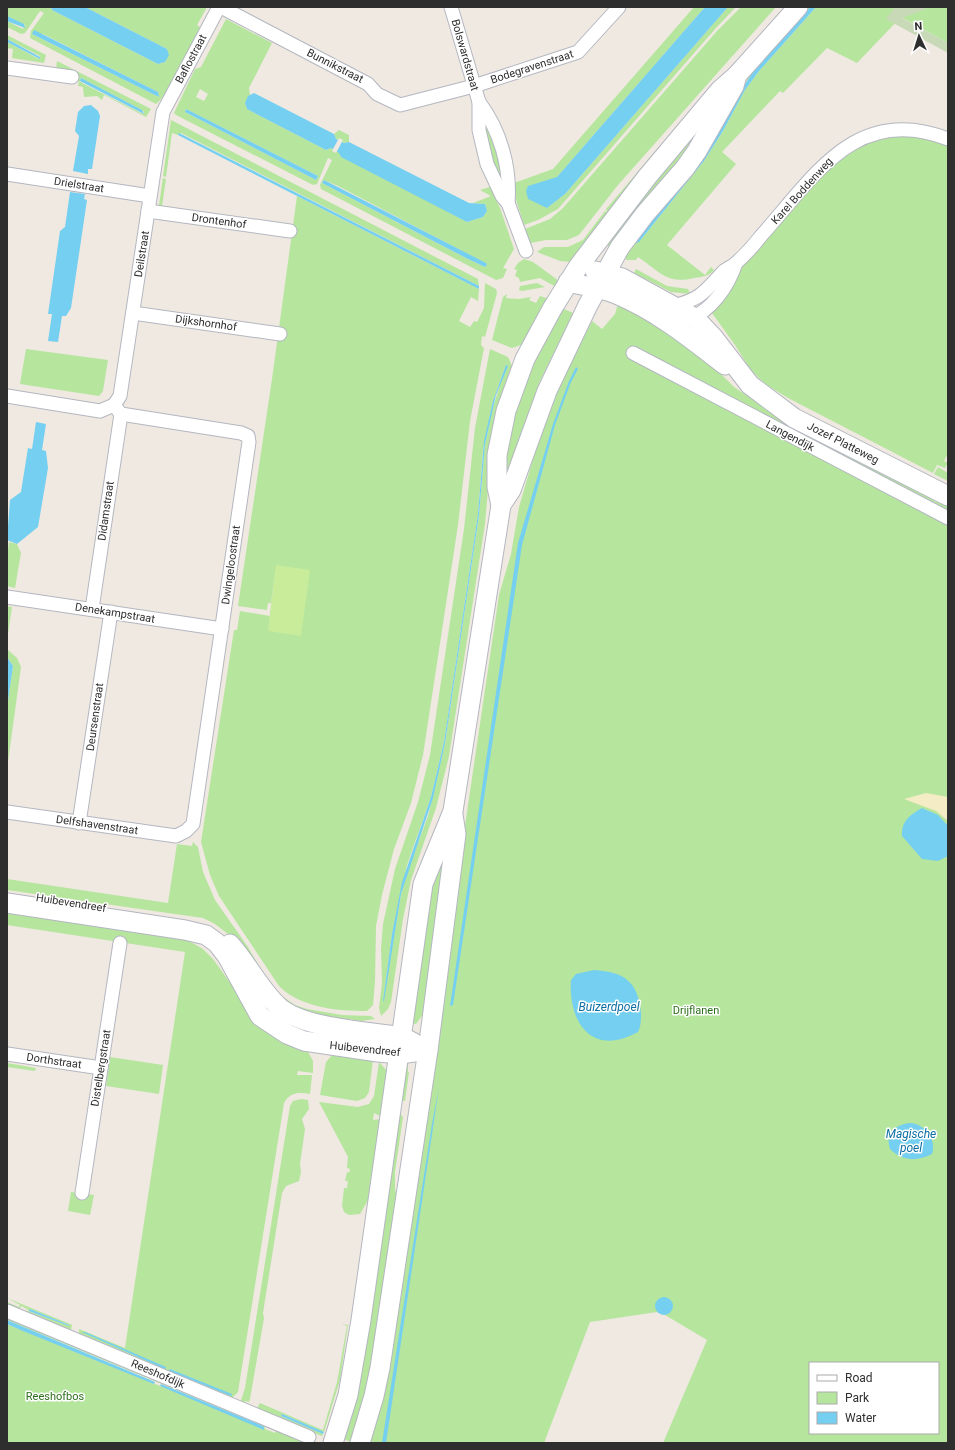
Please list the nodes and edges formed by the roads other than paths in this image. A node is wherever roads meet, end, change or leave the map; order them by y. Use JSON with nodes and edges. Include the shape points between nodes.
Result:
{"nodes":[{"id":1,"x":220,"y":7,"type":"edge"},
{"id":2,"x":451,"y":7,"type":"edge"},
{"id":3,"x":619,"y":7,"type":"edge"},
{"id":4,"x":798,"y":7,"type":"edge"},
{"id":5,"x":7,"y":68,"type":"edge"},
{"id":6,"x":737,"y":75,"type":"junction"},
{"id":7,"x":72,"y":77,"type":"dead end"},
{"id":8,"x":474,"y":86,"type":"junction"},
{"id":9,"x":479,"y":102,"type":"junction"},
{"id":10,"x":163,"y":112,"type":"joint"},
{"id":11,"x":948,"y":139,"type":"edge"},
{"id":12,"x":7,"y":174,"type":"edge"},
{"id":13,"x":150,"y":196,"type":"junction"},
{"id":14,"x":508,"y":203,"type":"junction"},
{"id":15,"x":148,"y":211,"type":"junction"},
{"id":16,"x":290,"y":231,"type":"dead end"},
{"id":17,"x":526,"y":251,"type":"dead end"},
{"id":18,"x":736,"y":264,"type":"junction"},
{"id":19,"x":573,"y":274,"type":"junction"},
{"id":20,"x":602,"y":282,"type":"junction"},
{"id":21,"x":673,"y":306,"type":"junction"},
{"id":22,"x":133,"y":313,"type":"junction"},
{"id":23,"x":694,"y":318,"type":"junction"},
{"id":24,"x":675,"y":326,"type":"junction"},
{"id":25,"x":280,"y":334,"type":"dead end"},
{"id":26,"x":633,"y":353,"type":"dead end"},
{"id":27,"x":745,"y":380,"type":"junction"},
{"id":28,"x":7,"y":396,"type":"edge"},
{"id":29,"x":118,"y":405,"type":"junction"},
{"id":30,"x":948,"y":496,"type":"edge"},
{"id":31,"x":502,"y":505,"type":"junction"},
{"id":32,"x":948,"y":518,"type":"edge"},
{"id":33,"x":7,"y":597,"type":"edge"},
{"id":34,"x":92,"y":609,"type":"junction"},
{"id":35,"x":111,"y":612,"type":"junction"},
{"id":36,"x":222,"y":629,"type":"junction"},
{"id":37,"x":453,"y":811,"type":"junction"},
{"id":38,"x":7,"y":812,"type":"edge"},
{"id":39,"x":79,"y":823,"type":"junction"},
{"id":40,"x":186,"y":831,"type":"joint"},
{"id":41,"x":7,"y":893,"type":"edge"},
{"id":42,"x":7,"y":904,"type":"edge"},
{"id":43,"x":120,"y":943,"type":"dead end"},
{"id":44,"x":401,"y":1045,"type":"junction"},
{"id":45,"x":428,"y":1050,"type":"junction"},
{"id":46,"x":7,"y":1054,"type":"edge"},
{"id":47,"x":101,"y":1068,"type":"junction"},
{"id":48,"x":391,"y":1110,"type":"junction"},
{"id":49,"x":418,"y":1116,"type":"junction"},
{"id":50,"x":82,"y":1192,"type":"dead end"},
{"id":51,"x":7,"y":1311,"type":"edge"},
{"id":52,"x":309,"y":1437,"type":"dead end"},
{"id":53,"x":333,"y":1443,"type":"edge"},
{"id":54,"x":360,"y":1443,"type":"edge"}],
"edges":[{"from":1,"to":8,"type":"street","name":"Bunnikstraat","via":[[368,84],[377,94],[400,105]]},
{"from":1,"to":10,"type":"street","name":"Baflostraat"},
{"from":2,"to":8,"type":"street","name":"Bolswardstraat"},
{"from":3,"to":8,"type":"street","name":"Bodegravenstraat","via":[[578,52]]},
{"from":4,"to":6,"type":"main road"},
{"from":5,"to":7,"type":"street"},
{"from":6,"to":19,"type":"main road","via":[[720,90],[652,171]]},
{"from":6,"to":20,"type":"main road","via":[[734,86],[697,151],[620,247]]},
{"from":8,"to":9,"type":"street","name":"Bolswardstraat"},
{"from":9,"to":14,"type":"street","name":"Bolswardstraat","via":[[494,126],[505,158]]},
{"from":9,"to":14,"type":"street","name":"Bolswardstraat","via":[[479,130],[487,164]]},
{"from":10,"to":13,"type":"street","name":"Deilstraat"},
{"from":11,"to":18,"type":"street","name":"Karel Boddenweg","via":[[917,130],[895,130],[852,143],[831,157]]},
{"from":12,"to":13,"type":"street","name":"Drielstraat"},
{"from":13,"to":15,"type":"street","name":"Deilstraat"},
{"from":14,"to":17,"type":"street","name":"Bolswardstraat"},
{"from":15,"to":16,"type":"street","name":"Drontenhof"},
{"from":15,"to":22,"type":"street","name":"Deilstraat"},
{"from":18,"to":21,"type":"street","name":"Karel Boddenweg","via":[[723,272],[703,294]]},
{"from":18,"to":23,"type":"street","name":"Karel Boddenweg","via":[[722,292]]},
{"from":19,"to":20,"type":"main road","name":"Jozef Platteweg"},
{"from":19,"to":31,"type":"main road","via":[[534,341],[506,411],[497,455],[497,488]]},
{"from":20,"to":21,"type":"main road","name":"Jozef Platteweg","via":[[622,278]]},
{"from":20,"to":24,"type":"main road","name":"Jozef Platteweg","via":[[615,294]]},
{"from":20,"to":31,"type":"main road","via":[[547,391],[511,490]]},
{"from":21,"to":23,"type":"main road","name":"Jozef Platteweg"},
{"from":22,"to":25,"type":"street","name":"Dijkshornhof"},
{"from":22,"to":29,"type":"street","name":"Deilstraat"},
{"from":23,"to":24,"type":"street","name":"Karel Boddenweg"},
{"from":23,"to":27,"type":"main road","name":"Jozef Platteweg","via":[[713,337]]},
{"from":24,"to":27,"type":"main road","name":"Jozef Platteweg"},
{"from":26,"to":32,"type":"street","name":"Langendijk"},
{"from":27,"to":30,"type":"main road","name":"Jozef Platteweg","via":[[794,418]]},
{"from":28,"to":29,"type":"street","name":"Dwingeloostraat","via":[[100,411]]},
{"from":29,"to":34,"type":"street","name":"Didamstraat"},
{"from":29,"to":36,"type":"street","name":"Dwingeloostraat","via":[[241,432],[248,436]]},
{"from":31,"to":37,"type":"main road"},
{"from":33,"to":34,"type":"street","name":"Denekampstraat"},
{"from":34,"to":35,"type":"street","name":"Denekampstraat"},
{"from":35,"to":36,"type":"street","name":"Denekampstraat"},
{"from":35,"to":39,"type":"street","name":"Deursenstraat"},
{"from":36,"to":40,"type":"street","name":"Dwingeloostraat","via":[[193,824]]},
{"from":37,"to":44,"type":"main road","via":[[423,884]]},
{"from":37,"to":45,"type":"main road","via":[[456,834]]},
{"from":38,"to":39,"type":"street","name":"Delfshavenstraat"},
{"from":39,"to":40,"type":"street","name":"Delfshavenstraat","via":[[176,836]]},
{"from":41,"to":44,"type":"main road","name":"Huibevendreef","via":[[200,923],[221,935],[280,1008],[299,1019]]},
{"from":42,"to":44,"type":"main road","name":"Huibevendreef","via":[[184,930],[206,936],[217,943],[227,956],[260,1016],[287,1034],[323,1045]]},
{"from":43,"to":47,"type":"street","name":"Distelbergstraat"},
{"from":44,"to":45,"type":"main road","name":"Huibevendreef"},
{"from":44,"to":48,"type":"main road"},
{"from":45,"to":49,"type":"main road"},
{"from":46,"to":47,"type":"street","name":"Dorthstraat"},
{"from":47,"to":50,"type":"street","name":"Distelbergstraat"},
{"from":48,"to":49,"type":"main road","via":[[406,1109]]},
{"from":48,"to":53,"type":"main road","via":[[348,1395]]},
{"from":49,"to":54,"type":"main road","via":[[380,1368]]},
{"from":51,"to":52,"type":"street","name":"Reeshofdijk"}]}
